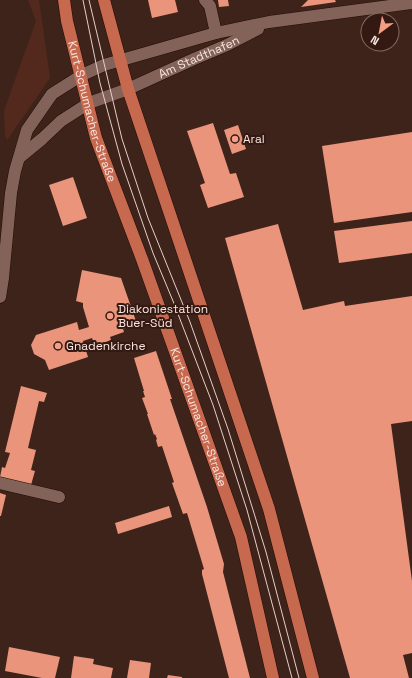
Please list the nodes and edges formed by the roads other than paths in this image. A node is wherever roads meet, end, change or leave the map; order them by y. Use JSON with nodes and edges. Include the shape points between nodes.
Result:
{"nodes":[{"id":1,"x":64,"y":0,"type":"edge"},
{"id":2,"x":104,"y":0,"type":"edge"},
{"id":3,"x":205,"y":0,"type":"edge"},
{"id":4,"x":412,"y":3,"type":"edge"},
{"id":5,"x":269,"y":22,"type":"junction"},
{"id":6,"x":216,"y":33,"type":"junction"},
{"id":7,"x":120,"y":60,"type":"junction"},
{"id":8,"x":82,"y":75,"type":"junction"},
{"id":9,"x":128,"y":89,"type":"junction"},
{"id":10,"x":89,"y":103,"type":"junction"},
{"id":11,"x":20,"y":156,"type":"junction"},
{"id":12,"x":5,"y":193,"type":"edge"},
{"id":13,"x":0,"y":297,"type":"edge"},
{"id":14,"x":0,"y":483,"type":"edge"},
{"id":15,"x":60,"y":497,"type":"dead end"},
{"id":16,"x":273,"y":678,"type":"edge"},
{"id":17,"x":313,"y":678,"type":"edge"}],
"edges":[{"from":1,"to":8,"type":"main road","name":"Kurt-Schumacher-Straße"},
{"from":2,"to":7,"type":"main road"},
{"from":3,"to":6,"type":"street","via":[[210,6]]},
{"from":4,"to":5,"type":"street","name":"Am Stadthafen"},
{"from":5,"to":6,"type":"street","name":"Am Stadthafen"},
{"from":5,"to":9,"type":"street","name":"Am Stadthafen","via":[[227,45]]},
{"from":6,"to":7,"type":"street","name":"Am Stadthafen"},
{"from":7,"to":8,"type":"street","name":"Am Stadthafen"},
{"from":7,"to":9,"type":"main road"},
{"from":8,"to":10,"type":"main road","name":"Kurt-Schumacher-Straße"},
{"from":8,"to":11,"type":"street","name":"Am Stadthafen","via":[[52,94],[27,130]]},
{"from":9,"to":10,"type":"street","name":"Am Stadthafen"},
{"from":9,"to":17,"type":"main road","via":[[269,509]]},
{"from":10,"to":11,"type":"street","name":"Am Stadthafen","via":[[60,121]]},
{"from":10,"to":16,"type":"main road","name":"Kurt-Schumacher-Straße","via":[[96,138],[241,537]]},
{"from":11,"to":12,"type":"street","name":"Am Stadthafen"},
{"from":12,"to":13,"type":"street","name":"Am Stadthafen","via":[[3,278]]},
{"from":14,"to":15,"type":"street"}]}
